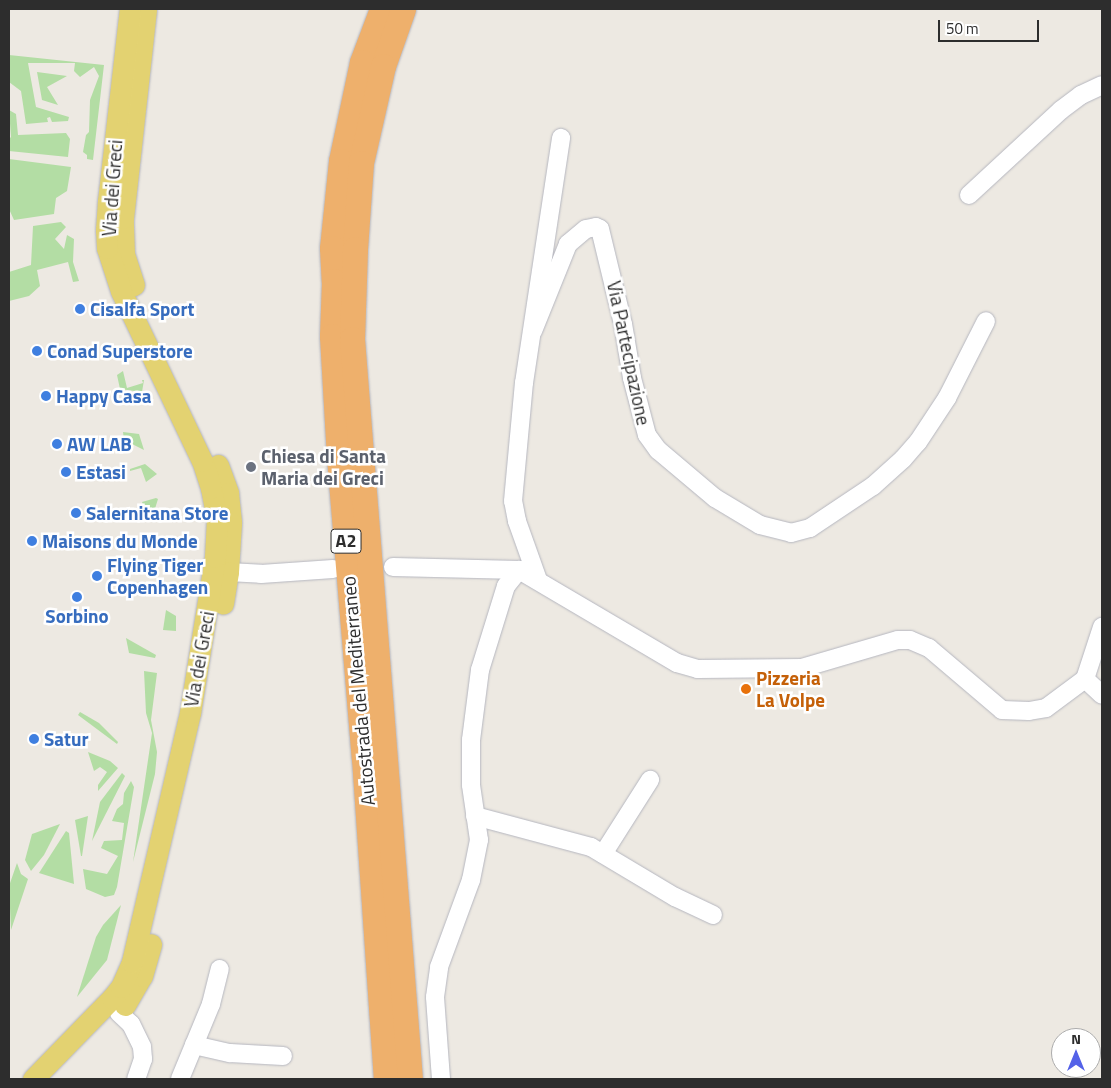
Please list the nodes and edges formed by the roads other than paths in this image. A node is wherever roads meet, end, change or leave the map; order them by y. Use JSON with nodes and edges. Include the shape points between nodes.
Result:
{"nodes":[{"id":1,"x":130,"y":9,"type":"edge"},
{"id":2,"x":146,"y":9,"type":"edge"},
{"id":3,"x":382,"y":9,"type":"edge"},
{"id":4,"x":403,"y":9,"type":"edge"},
{"id":5,"x":1102,"y":85,"type":"edge"},
{"id":6,"x":561,"y":138,"type":"dead end"},
{"id":7,"x":969,"y":195,"type":"dead end"},
{"id":8,"x":986,"y":321,"type":"dead end"},
{"id":9,"x":533,"y":331,"type":"junction"},
{"id":10,"x":393,"y":566,"type":"dead end"},
{"id":11,"x":332,"y":569,"type":"dead end"},
{"id":12,"x":519,"y":570,"type":"junction"},
{"id":13,"x":228,"y":572,"type":"junction"},
{"id":14,"x":538,"y":580,"type":"junction"},
{"id":15,"x":1102,"y":627,"type":"edge"},
{"id":16,"x":1085,"y":679,"type":"junction"},
{"id":17,"x":1102,"y":695,"type":"edge"},
{"id":18,"x":650,"y":780,"type":"dead end"},
{"id":19,"x":475,"y":816,"type":"junction"},
{"id":20,"x":603,"y":854,"type":"junction"},
{"id":21,"x":713,"y":914,"type":"dead end"},
{"id":22,"x":220,"y":969,"type":"dead end"},
{"id":23,"x":119,"y":1013,"type":"junction"},
{"id":24,"x":194,"y":1045,"type":"junction"},
{"id":25,"x":283,"y":1056,"type":"dead end"},
{"id":26,"x":33,"y":1079,"type":"edge"},
{"id":27,"x":52,"y":1079,"type":"edge"},
{"id":28,"x":136,"y":1079,"type":"edge"},
{"id":29,"x":180,"y":1079,"type":"edge"},
{"id":30,"x":386,"y":1079,"type":"edge"},
{"id":31,"x":410,"y":1079,"type":"edge"},
{"id":32,"x":441,"y":1079,"type":"edge"}],
"edges":[{"from":1,"to":26,"type":"main road","name":"Via dei Greci","via":[[108,201],[108,248],[121,291],[202,461],[217,519],[215,557],[190,713],[132,962],[121,987],[112,998]]},
{"from":2,"to":13,"type":"main road","name":"Via dei Greci","via":[[125,191],[124,254],[136,289],[223,477],[231,508]]},
{"from":3,"to":30,"type":"highway","name":"Autostrada del Mediterraneo","number":"A2","via":[[362,62],[340,161],[332,248],[332,336]]},
{"from":4,"to":31,"type":"highway","name":"Autostrada del Mediterraneo","number":"A2","via":[[383,66],[361,163],[352,339]]},
{"from":5,"to":7,"type":"street","via":[[1061,110]]},
{"from":6,"to":9,"type":"street"},
{"from":8,"to":9,"type":"street","name":"Via Partecipazione","via":[[947,398],[918,442],[873,486],[810,528],[791,533],[760,525],[715,498],[658,450],[647,435],[600,229],[586,229],[568,244]]},
{"from":9,"to":14,"type":"street","via":[[524,383],[513,501],[516,521]]},
{"from":10,"to":12,"type":"street"},
{"from":11,"to":13,"type":"street","via":[[262,574]]},
{"from":12,"to":14,"type":"street"},
{"from":12,"to":19,"type":"street","via":[[506,586],[480,670],[471,740]]},
{"from":13,"to":23,"type":"main road","name":"Via dei Greci","via":[[204,716],[149,953],[133,994]]},
{"from":14,"to":16,"type":"street","via":[[677,663],[698,668],[802,668],[898,640],[910,640],[929,648],[1002,710],[1046,708]]},
{"from":15,"to":16,"type":"street"},
{"from":16,"to":17,"type":"street"},
{"from":18,"to":20,"type":"street"},
{"from":19,"to":20,"type":"street","via":[[549,834]]},
{"from":19,"to":32,"type":"street","via":[[479,840],[474,869],[439,967],[435,996]]},
{"from":20,"to":21,"type":"street","via":[[675,897]]},
{"from":22,"to":24,"type":"street","via":[[212,1004]]},
{"from":23,"to":27,"type":"main road","name":"Via dei Greci"},
{"from":23,"to":28,"type":"street","via":[[131,1024],[142,1047],[143,1059]]},
{"from":24,"to":25,"type":"street","via":[[230,1053]]},
{"from":24,"to":29,"type":"street"}]}
